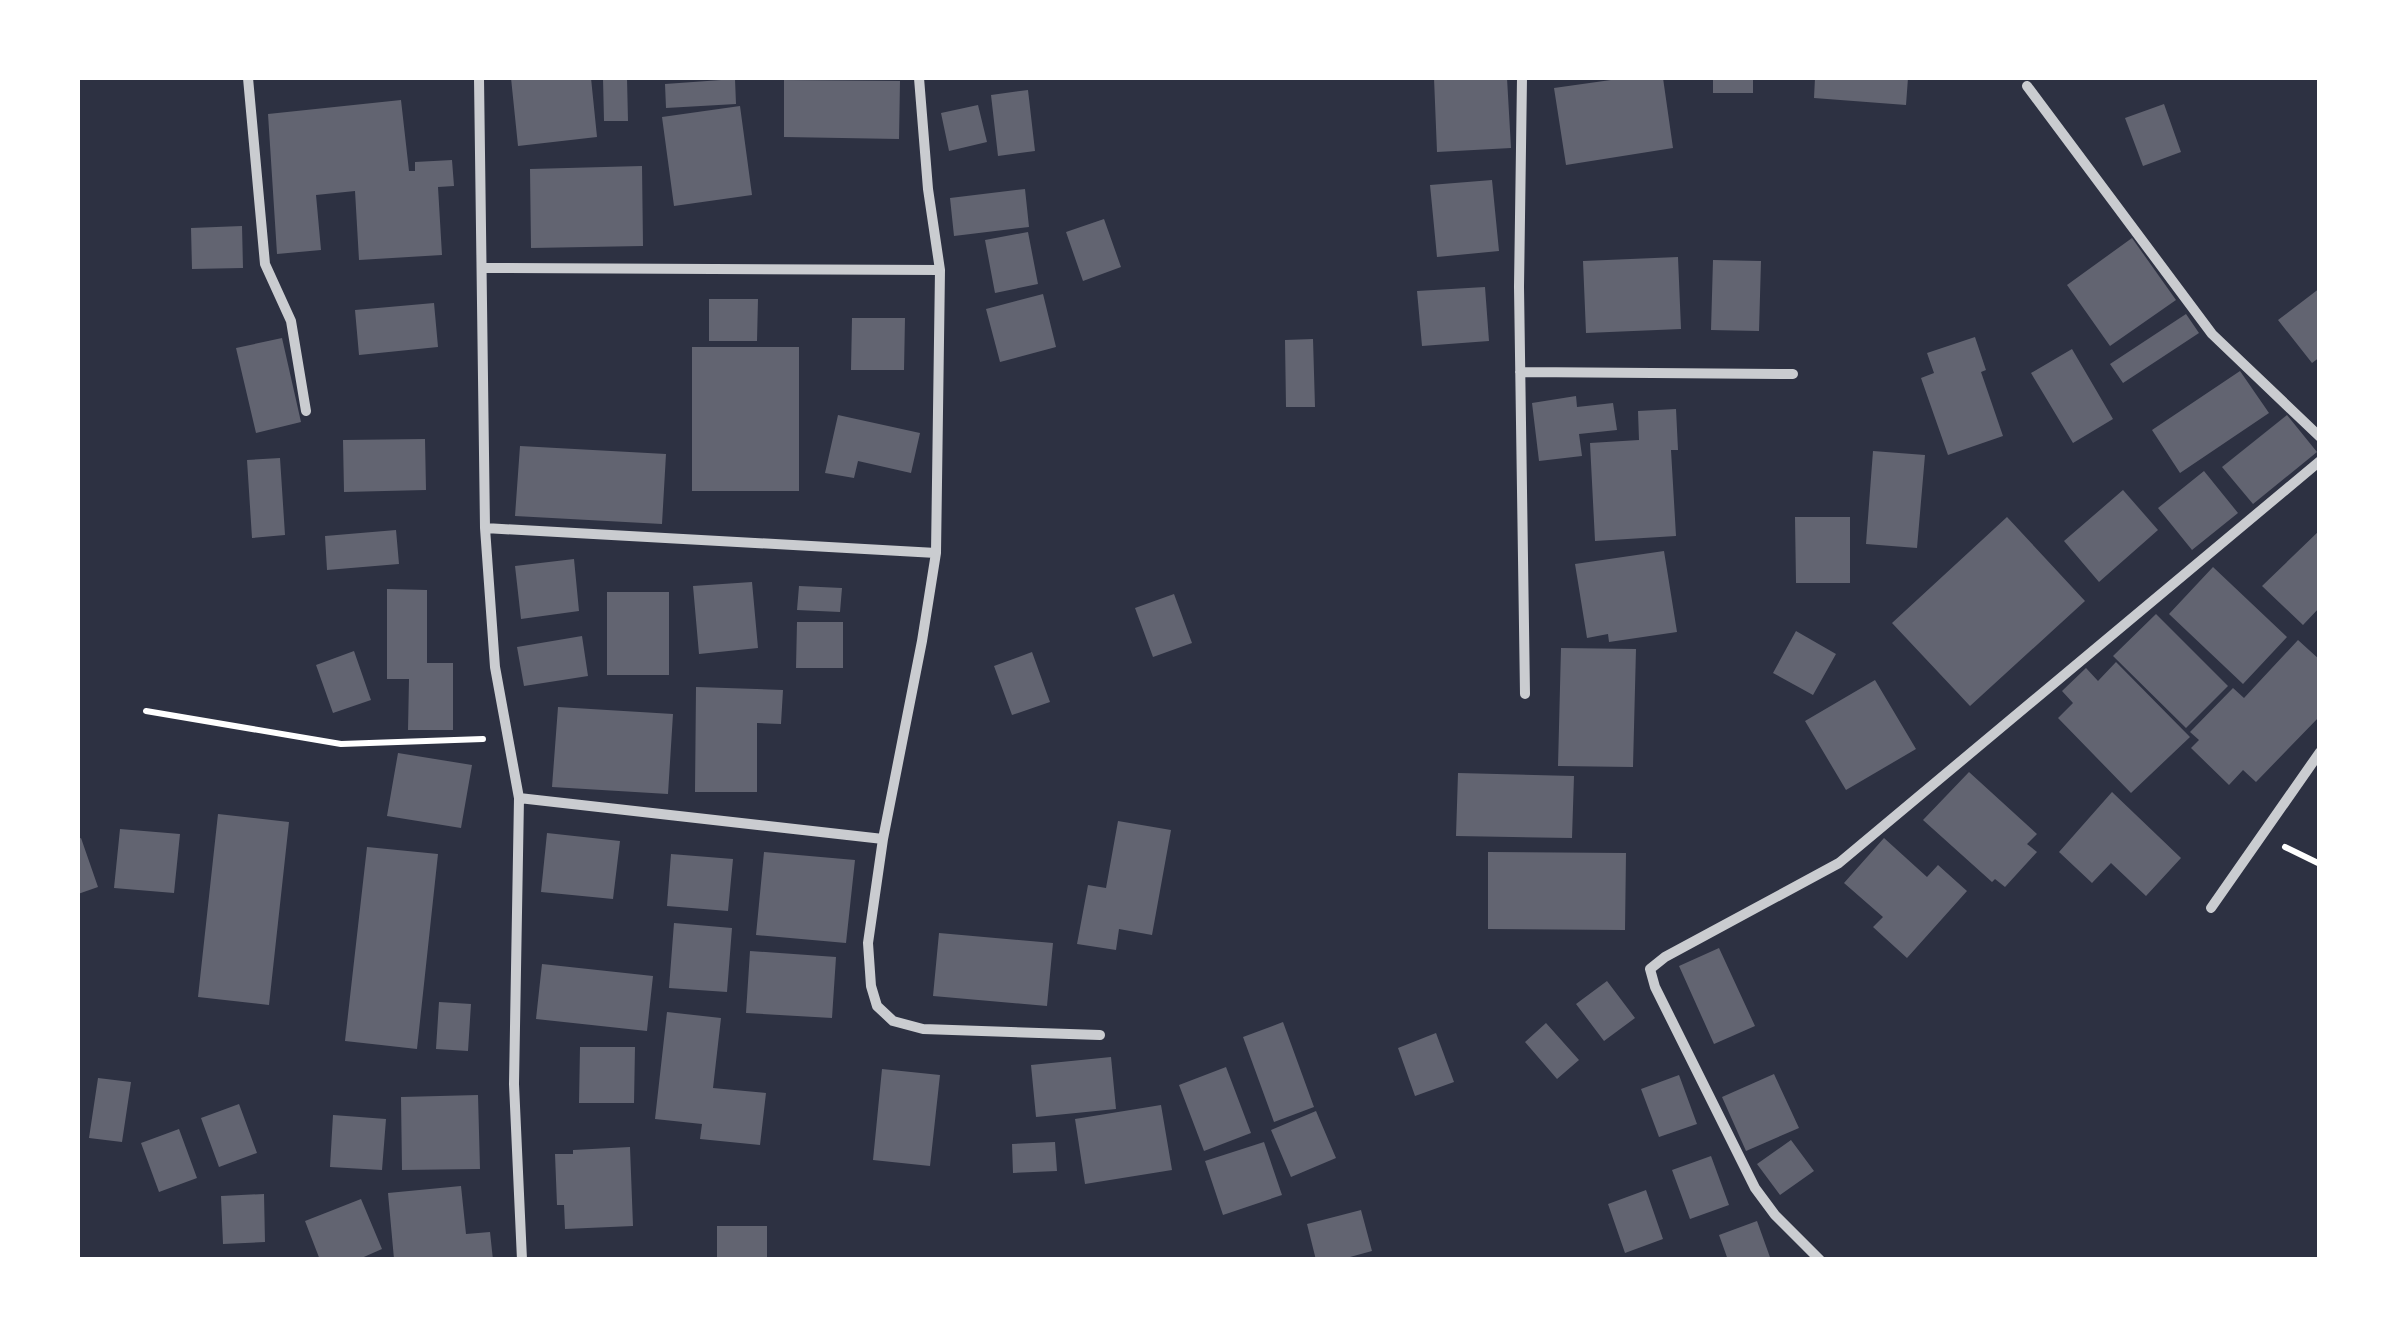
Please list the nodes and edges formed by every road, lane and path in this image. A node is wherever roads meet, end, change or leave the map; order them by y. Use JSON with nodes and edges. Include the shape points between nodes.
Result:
{"nodes":[{"id":1,"x":248,"y":78,"type":"edge"},
{"id":2,"x":479,"y":78,"type":"edge"},
{"id":3,"x":919,"y":78,"type":"edge"},
{"id":4,"x":1522,"y":78,"type":"edge"},
{"id":5,"x":2027,"y":86,"type":"dead end"},
{"id":6,"x":484,"y":268,"type":"junction"},
{"id":7,"x":940,"y":270,"type":"junction"},
{"id":8,"x":1520,"y":372,"type":"junction"},
{"id":9,"x":1794,"y":374,"type":"dead end"},
{"id":10,"x":306,"y":411,"type":"dead end"},
{"id":11,"x":2320,"y":437,"type":"edge"},
{"id":12,"x":2320,"y":461,"type":"edge"},
{"id":13,"x":486,"y":528,"type":"junction"},
{"id":14,"x":936,"y":553,"type":"junction"},
{"id":15,"x":1525,"y":694,"type":"dead end"},
{"id":16,"x":146,"y":710,"type":"dead end"},
{"id":17,"x":509,"y":738,"type":"junction"},
{"id":18,"x":2320,"y":752,"type":"edge"},
{"id":19,"x":518,"y":798,"type":"junction"},
{"id":20,"x":2263,"y":832,"type":"junction"},
{"id":21,"x":883,"y":839,"type":"junction"},
{"id":22,"x":2320,"y":864,"type":"edge"},
{"id":23,"x":2211,"y":908,"type":"dead end"},
{"id":24,"x":1100,"y":1035,"type":"dead end"},
{"id":25,"x":522,"y":1260,"type":"edge"},
{"id":26,"x":1820,"y":1260,"type":"edge"}],
"edges":[{"from":1,"to":10,"type":"street","via":[[265,264],[291,321]]},
{"from":2,"to":6,"type":"street"},
{"from":3,"to":7,"type":"street"},
{"from":4,"to":8,"type":"street"},
{"from":5,"to":11,"type":"street","via":[[2212,334]]},
{"from":6,"to":7,"type":"street"},
{"from":6,"to":13,"type":"street"},
{"from":7,"to":14,"type":"street"},
{"from":8,"to":9,"type":"street"},
{"from":8,"to":15,"type":"street"},
{"from":12,"to":26,"type":"street","via":[[1839,862],[1650,969],[1756,1188]]},
{"from":13,"to":14,"type":"street"},
{"from":13,"to":17,"type":"street","via":[[495,667]]},
{"from":14,"to":21,"type":"street"},
{"from":16,"to":17,"type":"path","via":[[341,744]]},
{"from":17,"to":19,"type":"street"},
{"from":18,"to":20,"type":"street"},
{"from":19,"to":21,"type":"street"},
{"from":19,"to":25,"type":"street","via":[[514,1084]]},
{"from":20,"to":22,"type":"path"},
{"from":20,"to":23,"type":"street"},
{"from":21,"to":24,"type":"street","via":[[868,943],[877,1006],[893,1020],[923,1029]]}]}
